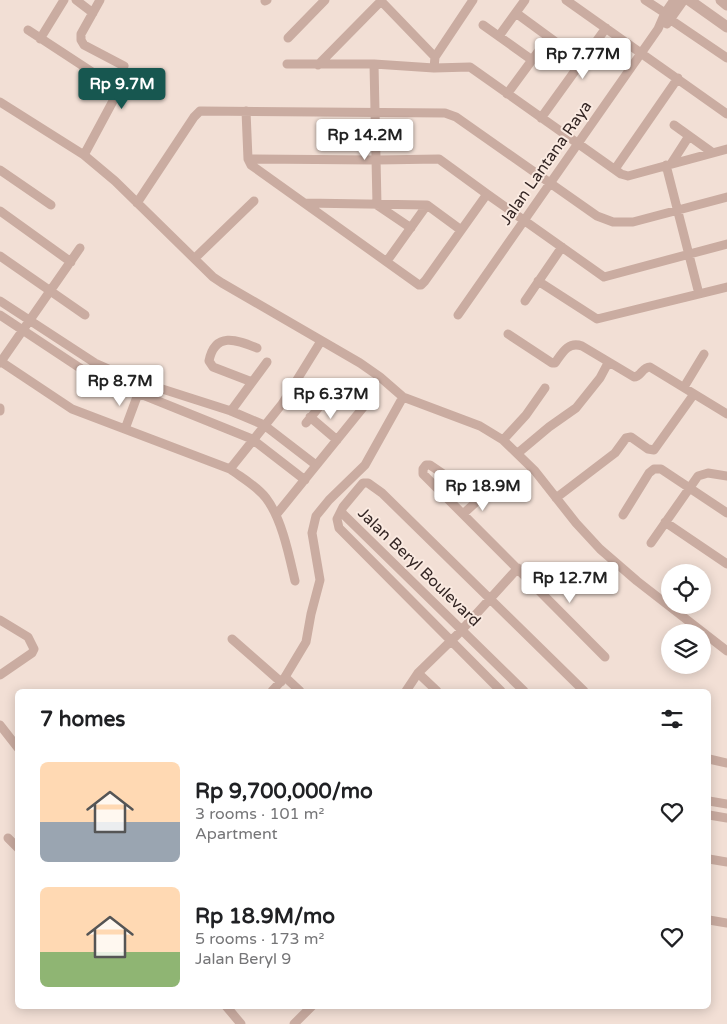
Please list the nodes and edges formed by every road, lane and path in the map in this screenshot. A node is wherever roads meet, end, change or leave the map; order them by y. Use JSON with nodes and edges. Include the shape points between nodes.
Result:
{"nodes":[{"id":1,"x":64,"y":0,"type":"edge"},
{"id":2,"x":76,"y":0,"type":"edge"},
{"id":3,"x":100,"y":0,"type":"edge"},
{"id":4,"x":324,"y":0,"type":"edge"},
{"id":5,"x":380,"y":0,"type":"edge"},
{"id":6,"x":473,"y":0,"type":"edge"},
{"id":7,"x":525,"y":0,"type":"edge"},
{"id":8,"x":566,"y":0,"type":"edge"},
{"id":9,"x":646,"y":0,"type":"edge"},
{"id":10,"x":674,"y":0,"type":"edge"},
{"id":11,"x":684,"y":0,"type":"edge"},
{"id":12,"x":690,"y":0,"type":"edge"},
{"id":13,"x":721,"y":0,"type":"edge"},
{"id":14,"x":727,"y":4,"type":"edge"},
{"id":15,"x":93,"y":13,"type":"junction"},
{"id":16,"x":516,"y":13,"type":"junction"},
{"id":17,"x":668,"y":16,"type":"junction"},
{"id":18,"x":483,"y":24,"type":"dead end"},
{"id":19,"x":727,"y":27,"type":"edge"},
{"id":20,"x":606,"y":28,"type":"junction"},
{"id":21,"x":28,"y":30,"type":"dead end"},
{"id":22,"x":499,"y":36,"type":"junction"},
{"id":23,"x":549,"y":37,"type":"junction"},
{"id":24,"x":288,"y":38,"type":"dead end"},
{"id":25,"x":40,"y":39,"type":"junction"},
{"id":26,"x":561,"y":46,"type":"dead end"},
{"id":27,"x":641,"y":53,"type":"junction"},
{"id":28,"x":435,"y":57,"type":"junction"},
{"id":29,"x":727,"y":58,"type":"edge"},
{"id":30,"x":532,"y":60,"type":"junction"},
{"id":31,"x":287,"y":64,"type":"dead end"},
{"id":32,"x":374,"y":64,"type":"junction"},
{"id":33,"x":318,"y":65,"type":"junction"},
{"id":34,"x":434,"y":68,"type":"junction"},
{"id":35,"x":678,"y":78,"type":"junction"},
{"id":36,"x":115,"y":87,"type":"junction"},
{"id":37,"x":507,"y":94,"type":"junction"},
{"id":38,"x":0,"y":102,"type":"edge"},
{"id":39,"x":246,"y":111,"type":"junction"},
{"id":40,"x":376,"y":113,"type":"junction"},
{"id":41,"x":727,"y":114,"type":"edge"},
{"id":42,"x":541,"y":118,"type":"junction"},
{"id":43,"x":674,"y":125,"type":"dead end"},
{"id":44,"x":689,"y":136,"type":"junction"},
{"id":45,"x":577,"y":144,"type":"junction"},
{"id":46,"x":727,"y":149,"type":"edge"},
{"id":47,"x":713,"y":153,"type":"junction"},
{"id":48,"x":84,"y":155,"type":"junction"},
{"id":49,"x":248,"y":159,"type":"junction"},
{"id":50,"x":377,"y":160,"type":"junction"},
{"id":51,"x":668,"y":165,"type":"junction"},
{"id":52,"x":615,"y":169,"type":"junction"},
{"id":53,"x":0,"y":170,"type":"edge"},
{"id":54,"x":550,"y":183,"type":"junction"},
{"id":55,"x":486,"y":194,"type":"junction"},
{"id":56,"x":727,"y":197,"type":"edge"},
{"id":57,"x":254,"y":201,"type":"dead end"},
{"id":58,"x":137,"y":203,"type":"junction"},
{"id":59,"x":304,"y":203,"type":"junction"},
{"id":60,"x":51,"y":205,"type":"dead end"},
{"id":61,"x":377,"y":205,"type":"junction"},
{"id":62,"x":427,"y":206,"type":"junction"},
{"id":63,"x":678,"y":210,"type":"junction"},
{"id":64,"x":0,"y":211,"type":"edge"},
{"id":65,"x":524,"y":221,"type":"junction"},
{"id":66,"x":411,"y":228,"type":"junction"},
{"id":67,"x":461,"y":230,"type":"junction"},
{"id":68,"x":727,"y":244,"type":"edge"},
{"id":69,"x":562,"y":247,"type":"junction"},
{"id":70,"x":80,"y":248,"type":"dead end"},
{"id":71,"x":689,"y":254,"type":"junction"},
{"id":72,"x":0,"y":256,"type":"edge"},
{"id":73,"x":195,"y":258,"type":"junction"},
{"id":74,"x":387,"y":261,"type":"junction"},
{"id":75,"x":71,"y":262,"type":"junction"},
{"id":76,"x":538,"y":281,"type":"junction"},
{"id":77,"x":727,"y":287,"type":"edge"},
{"id":78,"x":50,"y":291,"type":"junction"},
{"id":79,"x":699,"y":294,"type":"junction"},
{"id":80,"x":0,"y":301,"type":"edge"},
{"id":81,"x":525,"y":301,"type":"dead end"},
{"id":82,"x":0,"y":315,"type":"edge"},
{"id":83,"x":85,"y":315,"type":"dead end"},
{"id":84,"x":458,"y":315,"type":"dead end"},
{"id":85,"x":30,"y":321,"type":"junction"},
{"id":86,"x":22,"y":331,"type":"junction"},
{"id":87,"x":508,"y":334,"type":"dead end"},
{"id":88,"x":320,"y":341,"type":"junction"},
{"id":89,"x":257,"y":348,"type":"dead end"},
{"id":90,"x":704,"y":354,"type":"dead end"},
{"id":91,"x":0,"y":362,"type":"edge"},
{"id":92,"x":267,"y":362,"type":"dead end"},
{"id":93,"x":608,"y":363,"type":"junction"},
{"id":94,"x":131,"y":378,"type":"junction"},
{"id":95,"x":252,"y":382,"type":"junction"},
{"id":96,"x":684,"y":387,"type":"junction"},
{"id":97,"x":544,"y":388,"type":"dead end"},
{"id":98,"x":126,"y":389,"type":"junction"},
{"id":99,"x":138,"y":394,"type":"junction"},
{"id":100,"x":694,"y":394,"type":"junction"},
{"id":101,"x":403,"y":397,"type":"junction"},
{"id":102,"x":370,"y":399,"type":"dead end"},
{"id":103,"x":320,"y":406,"type":"dead end"},
{"id":104,"x":231,"y":411,"type":"junction"},
{"id":105,"x":727,"y":414,"type":"edge"},
{"id":106,"x":264,"y":425,"type":"junction"},
{"id":107,"x":125,"y":429,"type":"junction"},
{"id":108,"x":252,"y":439,"type":"junction"},
{"id":109,"x":337,"y":440,"type":"junction"},
{"id":110,"x":503,"y":440,"type":"junction"},
{"id":111,"x":518,"y":453,"type":"junction"},
{"id":112,"x":316,"y":465,"type":"junction"},
{"id":113,"x":230,"y":469,"type":"junction"},
{"id":114,"x":727,"y":476,"type":"edge"},
{"id":115,"x":305,"y":480,"type":"junction"},
{"id":116,"x":689,"y":487,"type":"junction"},
{"id":117,"x":556,"y":498,"type":"junction"},
{"id":118,"x":341,"y":512,"type":"junction"},
{"id":119,"x":727,"y":513,"type":"edge"},
{"id":120,"x":463,"y":514,"type":"junction"},
{"id":121,"x":276,"y":515,"type":"junction"},
{"id":122,"x":623,"y":516,"type":"dead end"},
{"id":123,"x":665,"y":522,"type":"junction"},
{"id":124,"x":651,"y":543,"type":"dead end"},
{"id":125,"x":727,"y":564,"type":"edge"},
{"id":126,"x":518,"y":568,"type":"junction"},
{"id":127,"x":295,"y":581,"type":"dead end"},
{"id":128,"x":490,"y":600,"type":"junction"},
{"id":129,"x":0,"y":620,"type":"edge"},
{"id":130,"x":456,"y":635,"type":"junction"},
{"id":131,"x":232,"y":639,"type":"dead end"},
{"id":132,"x":727,"y":651,"type":"edge"},
{"id":133,"x":605,"y":657,"type":"dead end"},
{"id":134,"x":418,"y":673,"type":"junction"},
{"id":135,"x":0,"y":675,"type":"edge"},
{"id":136,"x":283,"y":680,"type":"junction"},
{"id":137,"x":274,"y":689,"type":"edge"},
{"id":138,"x":297,"y":689,"type":"edge"},
{"id":139,"x":407,"y":689,"type":"edge"},
{"id":140,"x":435,"y":689,"type":"edge"},
{"id":141,"x":499,"y":689,"type":"edge"},
{"id":142,"x":522,"y":689,"type":"edge"},
{"id":143,"x":582,"y":689,"type":"edge"},
{"id":144,"x":0,"y":725,"type":"edge"},
{"id":145,"x":15,"y":744,"type":"edge"},
{"id":146,"x":711,"y":759,"type":"edge"},
{"id":147,"x":727,"y":763,"type":"edge"},
{"id":148,"x":711,"y":801,"type":"edge"},
{"id":149,"x":727,"y":804,"type":"edge"},
{"id":150,"x":711,"y":815,"type":"edge"},
{"id":151,"x":727,"y":818,"type":"edge"},
{"id":152,"x":8,"y":838,"type":"dead end"},
{"id":153,"x":15,"y":845,"type":"edge"},
{"id":154,"x":711,"y":859,"type":"edge"},
{"id":155,"x":727,"y":862,"type":"edge"},
{"id":156,"x":711,"y":920,"type":"edge"},
{"id":157,"x":727,"y":923,"type":"edge"},
{"id":158,"x":228,"y":1009,"type":"edge"},
{"id":159,"x":309,"y":1009,"type":"edge"},
{"id":160,"x":241,"y":1024,"type":"edge"},
{"id":161,"x":294,"y":1024,"type":"edge"}],
"edges":[{"from":1,"to":25,"type":"street"},
{"from":2,"to":15,"type":"street"},
{"from":3,"to":15,"type":"street"},
{"from":4,"to":24,"type":"street"},
{"from":5,"to":28,"type":"street"},
{"from":5,"to":33,"type":"street"},
{"from":6,"to":28,"type":"street"},
{"from":7,"to":16,"type":"street"},
{"from":8,"to":20,"type":"street"},
{"from":9,"to":17,"type":"street"},
{"from":10,"to":17,"type":"street","name":"Jalan Lantana Raya"},
{"from":11,"to":17,"type":"street","name":"Jalan Lantana Raya"},
{"from":12,"to":19,"type":"street"},
{"from":13,"to":14,"type":"street"},
{"from":15,"to":36,"type":"street","via":[[80,34],[80,40],[124,66]]},
{"from":16,"to":22,"type":"street"},
{"from":16,"to":23,"type":"street"},
{"from":17,"to":27,"type":"street","name":"Jalan Lantana Raya"},
{"from":17,"to":29,"type":"street"},
{"from":18,"to":22,"type":"street"},
{"from":20,"to":27,"type":"street"},
{"from":20,"to":42,"type":"street"},
{"from":21,"to":25,"type":"street"},
{"from":22,"to":30,"type":"street"},
{"from":23,"to":26,"type":"street"},
{"from":23,"to":30,"type":"street"},
{"from":25,"to":36,"type":"street"},
{"from":27,"to":35,"type":"street"},
{"from":27,"to":45,"type":"street","name":"Jalan Lantana Raya"},
{"from":28,"to":34,"type":"street"},
{"from":30,"to":37,"type":"street"},
{"from":31,"to":33,"type":"street"},
{"from":32,"to":33,"type":"street"},
{"from":32,"to":34,"type":"street"},
{"from":32,"to":40,"type":"street"},
{"from":34,"to":37,"type":"street","via":[[470,68]]},
{"from":35,"to":41,"type":"street"},
{"from":35,"to":52,"type":"street"},
{"from":36,"to":48,"type":"street","via":[[113,101]]},
{"from":37,"to":42,"type":"street"},
{"from":38,"to":48,"type":"street"},
{"from":39,"to":40,"type":"street"},
{"from":39,"to":49,"type":"street"},
{"from":39,"to":58,"type":"street","via":[[200,111],[196,114]]},
{"from":40,"to":50,"type":"street"},
{"from":40,"to":54,"type":"street","via":[[446,113],[456,117]]},
{"from":42,"to":45,"type":"street"},
{"from":43,"to":44,"type":"street"},
{"from":44,"to":47,"type":"street"},
{"from":44,"to":51,"type":"street"},
{"from":45,"to":52,"type":"street"},
{"from":45,"to":54,"type":"street","name":"Jalan Lantana Raya"},
{"from":46,"to":47,"type":"street"},
{"from":47,"to":51,"type":"street"},
{"from":48,"to":58,"type":"street"},
{"from":49,"to":50,"type":"street"},
{"from":49,"to":59,"type":"street","via":[[251,165]]},
{"from":50,"to":55,"type":"street","via":[[439,159]]},
{"from":50,"to":61,"type":"street"},
{"from":51,"to":52,"type":"street","via":[[628,176]]},
{"from":51,"to":63,"type":"street"},
{"from":53,"to":60,"type":"street"},
{"from":54,"to":63,"type":"street","via":[[596,216],[613,222],[633,222]]},
{"from":54,"to":65,"type":"street","name":"Jalan Lantana Raya"},
{"from":55,"to":65,"type":"street"},
{"from":55,"to":67,"type":"street"},
{"from":56,"to":63,"type":"street"},
{"from":57,"to":73,"type":"street"},
{"from":58,"to":73,"type":"street"},
{"from":59,"to":61,"type":"street"},
{"from":59,"to":74,"type":"street"},
{"from":61,"to":62,"type":"street"},
{"from":61,"to":66,"type":"street"},
{"from":62,"to":66,"type":"street"},
{"from":62,"to":67,"type":"street"},
{"from":63,"to":71,"type":"street"},
{"from":64,"to":75,"type":"street"},
{"from":65,"to":69,"type":"street"},
{"from":65,"to":84,"type":"street","name":"Jalan Lantana Raya"},
{"from":66,"to":74,"type":"street"},
{"from":67,"to":74,"type":"street","via":[[421,285]]},
{"from":68,"to":71,"type":"street"},
{"from":69,"to":71,"type":"street","via":[[604,277]]},
{"from":69,"to":76,"type":"street"},
{"from":70,"to":75,"type":"street"},
{"from":71,"to":79,"type":"street"},
{"from":72,"to":78,"type":"street"},
{"from":73,"to":88,"type":"street","via":[[222,283]]},
{"from":75,"to":78,"type":"street"},
{"from":76,"to":79,"type":"street","via":[[597,319]]},
{"from":76,"to":81,"type":"street"},
{"from":77,"to":79,"type":"street"},
{"from":78,"to":83,"type":"street"},
{"from":78,"to":85,"type":"street"},
{"from":80,"to":85,"type":"street"},
{"from":82,"to":86,"type":"street"},
{"from":85,"to":86,"type":"street"},
{"from":85,"to":94,"type":"street","via":[[95,363]]},
{"from":86,"to":91,"type":"street"},
{"from":86,"to":98,"type":"street","via":[[86,372]]},
{"from":87,"to":93,"type":"street","via":[[552,363],[567,347],[576,344]]},
{"from":88,"to":101,"type":"street","via":[[380,377]]},
{"from":88,"to":106,"type":"street","via":[[291,390]]},
{"from":89,"to":95,"type":"street","via":[[222,340],[209,361],[213,367]]},
{"from":90,"to":96,"type":"street"},
{"from":91,"to":107,"type":"street","via":[[72,409]]},
{"from":92,"to":95,"type":"street"},
{"from":93,"to":96,"type":"street","via":[[636,378],[650,367]]},
{"from":93,"to":111,"type":"street","via":[[582,402]]},
{"from":94,"to":98,"type":"street"},
{"from":94,"to":104,"type":"street"},
{"from":95,"to":104,"type":"street"},
{"from":96,"to":100,"type":"street"},
{"from":97,"to":110,"type":"street","via":[[526,415]]},
{"from":98,"to":99,"type":"street"},
{"from":99,"to":107,"type":"street"},
{"from":99,"to":108,"type":"street"},
{"from":100,"to":105,"type":"street"},
{"from":100,"to":117,"type":"street","via":[[654,450],[631,437],[626,438],[614,453]]},
{"from":101,"to":110,"type":"street","via":[[480,426]]},
{"from":101,"to":136,"type":"street","via":[[365,465],[316,516],[312,533],[320,580],[306,642]]},
{"from":102,"to":109,"type":"street"},
{"from":103,"to":109,"type":"street","via":[[308,420]]},
{"from":104,"to":106,"type":"street"},
{"from":106,"to":108,"type":"street"},
{"from":106,"to":112,"type":"street"},
{"from":107,"to":113,"type":"street"},
{"from":108,"to":113,"type":"street"},
{"from":108,"to":115,"type":"street"},
{"from":109,"to":112,"type":"street"},
{"from":110,"to":111,"type":"street"},
{"from":111,"to":117,"type":"street"},
{"from":112,"to":115,"type":"street"},
{"from":113,"to":121,"type":"street","via":[[266,497]]},
{"from":114,"to":116,"type":"street","via":[[703,473]]},
{"from":115,"to":121,"type":"street"},
{"from":116,"to":119,"type":"street"},
{"from":116,"to":122,"type":"street","via":[[661,469],[654,469]]},
{"from":116,"to":123,"type":"street"},
{"from":117,"to":132,"type":"street","via":[[600,549]]},
{"from":118,"to":128,"type":"street","via":[[355,492],[368,482]]},
{"from":118,"to":130,"type":"street","name":"Jalan Beryl Boulevard"},
{"from":118,"to":130,"type":"street","name":"Jalan Beryl Boulevard","via":[[337,519],[338,528]]},
{"from":120,"to":120,"type":"street","via":[[423,474],[424,467],[430,465],[484,496]]},
{"from":120,"to":126,"type":"street"},
{"from":121,"to":127,"type":"street"},
{"from":123,"to":124,"type":"street"},
{"from":123,"to":125,"type":"street"},
{"from":126,"to":128,"type":"street"},
{"from":126,"to":133,"type":"street"},
{"from":128,"to":130,"type":"street"},
{"from":128,"to":143,"type":"street"},
{"from":129,"to":135,"type":"street","via":[[28,637],[34,649]]},
{"from":130,"to":134,"type":"street"},
{"from":130,"to":141,"type":"street","name":"Jalan Beryl Boulevard"},
{"from":130,"to":142,"type":"street","name":"Jalan Beryl Boulevard"},
{"from":131,"to":136,"type":"street"},
{"from":134,"to":139,"type":"street"},
{"from":134,"to":140,"type":"street"},
{"from":136,"to":137,"type":"street"},
{"from":136,"to":138,"type":"street"},
{"from":144,"to":145,"type":"street"},
{"from":146,"to":147,"type":"street"},
{"from":148,"to":149,"type":"street"},
{"from":150,"to":151,"type":"street"},
{"from":152,"to":153,"type":"street"},
{"from":154,"to":155,"type":"street"},
{"from":156,"to":157,"type":"street"},
{"from":158,"to":160,"type":"street"},
{"from":159,"to":161,"type":"street"}]}
